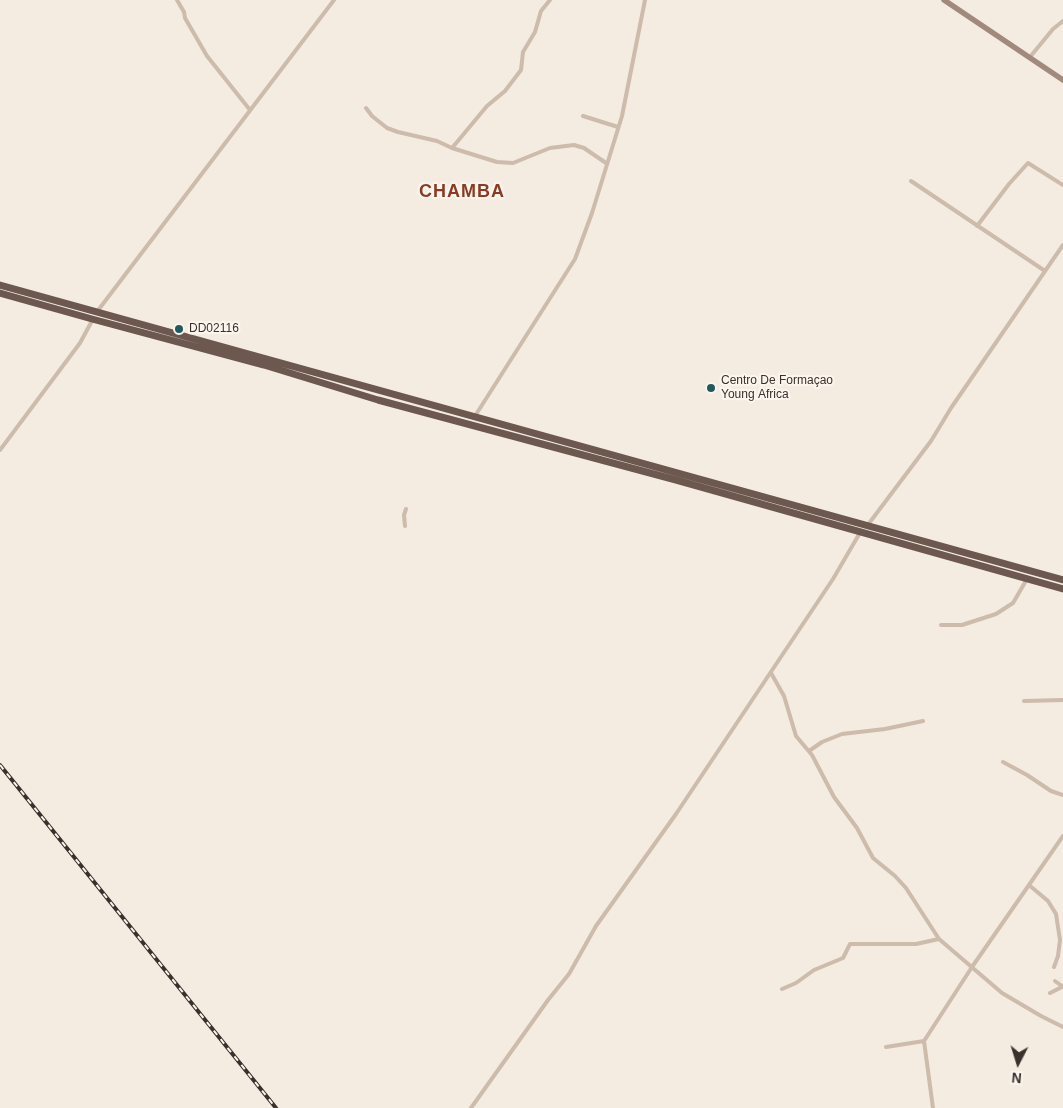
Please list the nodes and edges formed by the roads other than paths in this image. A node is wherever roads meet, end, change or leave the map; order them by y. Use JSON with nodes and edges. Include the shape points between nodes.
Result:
{"nodes":[{"id":1,"x":177,"y":0,"type":"edge"},
{"id":2,"x":334,"y":0,"type":"edge"},
{"id":3,"x":550,"y":0,"type":"edge"},
{"id":4,"x":646,"y":0,"type":"edge"},
{"id":5,"x":944,"y":0,"type":"edge"},
{"id":6,"x":1063,"y":21,"type":"edge"},
{"id":7,"x":1030,"y":57,"type":"junction"},
{"id":8,"x":1063,"y":80,"type":"edge"},
{"id":9,"x":366,"y":108,"type":"dead end"},
{"id":10,"x":250,"y":110,"type":"junction"},
{"id":11,"x":583,"y":116,"type":"dead end"},
{"id":12,"x":618,"y":127,"type":"junction"},
{"id":13,"x":452,"y":148,"type":"junction"},
{"id":14,"x":606,"y":163,"type":"junction"},
{"id":15,"x":911,"y":181,"type":"dead end"},
{"id":16,"x":1063,"y":185,"type":"edge"},
{"id":17,"x":977,"y":226,"type":"junction"},
{"id":18,"x":1063,"y":245,"type":"edge"},
{"id":19,"x":1045,"y":271,"type":"junction"},
{"id":20,"x":0,"y":285,"type":"edge"},
{"id":21,"x":0,"y":293,"type":"edge"},
{"id":22,"x":94,"y":316,"type":"junction"},
{"id":23,"x":474,"y":417,"type":"junction"},
{"id":24,"x":0,"y":450,"type":"edge"},
{"id":25,"x":406,"y":510,"type":"dead end"},
{"id":26,"x":404,"y":526,"type":"dead end"},
{"id":27,"x":864,"y":529,"type":"junction"},
{"id":28,"x":1027,"y":579,"type":"junction"},
{"id":29,"x":1063,"y":580,"type":"edge"},
{"id":30,"x":1063,"y":589,"type":"edge"},
{"id":31,"x":941,"y":625,"type":"dead end"},
{"id":32,"x":771,"y":672,"type":"junction"},
{"id":33,"x":1063,"y":700,"type":"edge"},
{"id":34,"x":1024,"y":701,"type":"dead end"},
{"id":35,"x":923,"y":721,"type":"dead end"},
{"id":36,"x":809,"y":751,"type":"junction"},
{"id":37,"x":1003,"y":762,"type":"dead end"},
{"id":38,"x":1063,"y":795,"type":"edge"},
{"id":39,"x":1063,"y":836,"type":"edge"},
{"id":40,"x":1029,"y":884,"type":"junction"},
{"id":41,"x":939,"y":939,"type":"junction"},
{"id":42,"x":972,"y":967,"type":"junction"},
{"id":43,"x":1054,"y":967,"type":"dead end"},
{"id":44,"x":1055,"y":981,"type":"dead end"},
{"id":45,"x":1063,"y":987,"type":"edge"},
{"id":46,"x":782,"y":989,"type":"dead end"},
{"id":47,"x":1050,"y":992,"type":"dead end"},
{"id":48,"x":1063,"y":1027,"type":"edge"},
{"id":49,"x":924,"y":1041,"type":"junction"},
{"id":50,"x":886,"y":1047,"type":"dead end"},
{"id":51,"x":472,"y":1108,"type":"edge"},
{"id":52,"x":933,"y":1108,"type":"edge"}],
"edges":[{"from":1,"to":10,"type":"street","via":[[207,56]]},
{"from":2,"to":10,"type":"street"},
{"from":3,"to":13,"type":"street","via":[[541,11],[535,32],[523,52],[521,70]]},
{"from":4,"to":12,"type":"street"},
{"from":5,"to":7,"type":"main road"},
{"from":6,"to":7,"type":"street"},
{"from":7,"to":8,"type":"main road"},
{"from":9,"to":13,"type":"street","via":[[387,128]]},
{"from":10,"to":22,"type":"street"},
{"from":11,"to":12,"type":"street"},
{"from":12,"to":14,"type":"street"},
{"from":13,"to":14,"type":"street","via":[[490,160],[513,163],[550,148],[574,145]]},
{"from":14,"to":23,"type":"street","via":[[575,259]]},
{"from":15,"to":17,"type":"street"},
{"from":16,"to":17,"type":"street","via":[[1028,163]]},
{"from":17,"to":19,"type":"street"},
{"from":18,"to":19,"type":"street"},
{"from":19,"to":27,"type":"street","via":[[931,441]]},
{"from":20,"to":22,"type":"highway"},
{"from":21,"to":22,"type":"highway"},
{"from":22,"to":23,"type":"highway"},
{"from":22,"to":24,"type":"street","via":[[80,343]]},
{"from":22,"to":27,"type":"highway","via":[[378,400]]},
{"from":23,"to":27,"type":"highway"},
{"from":25,"to":26,"type":"street"},
{"from":27,"to":28,"type":"highway"},
{"from":27,"to":29,"type":"highway"},
{"from":27,"to":32,"type":"street"},
{"from":28,"to":30,"type":"highway"},
{"from":28,"to":31,"type":"street","via":[[1013,603],[996,614],[962,626]]},
{"from":32,"to":36,"type":"street","via":[[784,696],[796,736]]},
{"from":32,"to":51,"type":"street","via":[[596,926],[569,974]]},
{"from":33,"to":34,"type":"street"},
{"from":35,"to":36,"type":"street","via":[[842,734]]},
{"from":36,"to":41,"type":"street","via":[[873,858],[906,888]]},
{"from":37,"to":38,"type":"street","via":[[1050,792]]},
{"from":39,"to":40,"type":"street"},
{"from":40,"to":42,"type":"street"},
{"from":40,"to":43,"type":"street","via":[[1048,900],[1056,914],[1060,940]]},
{"from":41,"to":42,"type":"street"},
{"from":41,"to":46,"type":"street","via":[[916,944],[850,944],[843,958]]},
{"from":42,"to":48,"type":"street","via":[[1002,993]]},
{"from":42,"to":49,"type":"street"},
{"from":44,"to":45,"type":"street"},
{"from":45,"to":47,"type":"street"},
{"from":49,"to":50,"type":"street"},
{"from":49,"to":52,"type":"street"}]}
